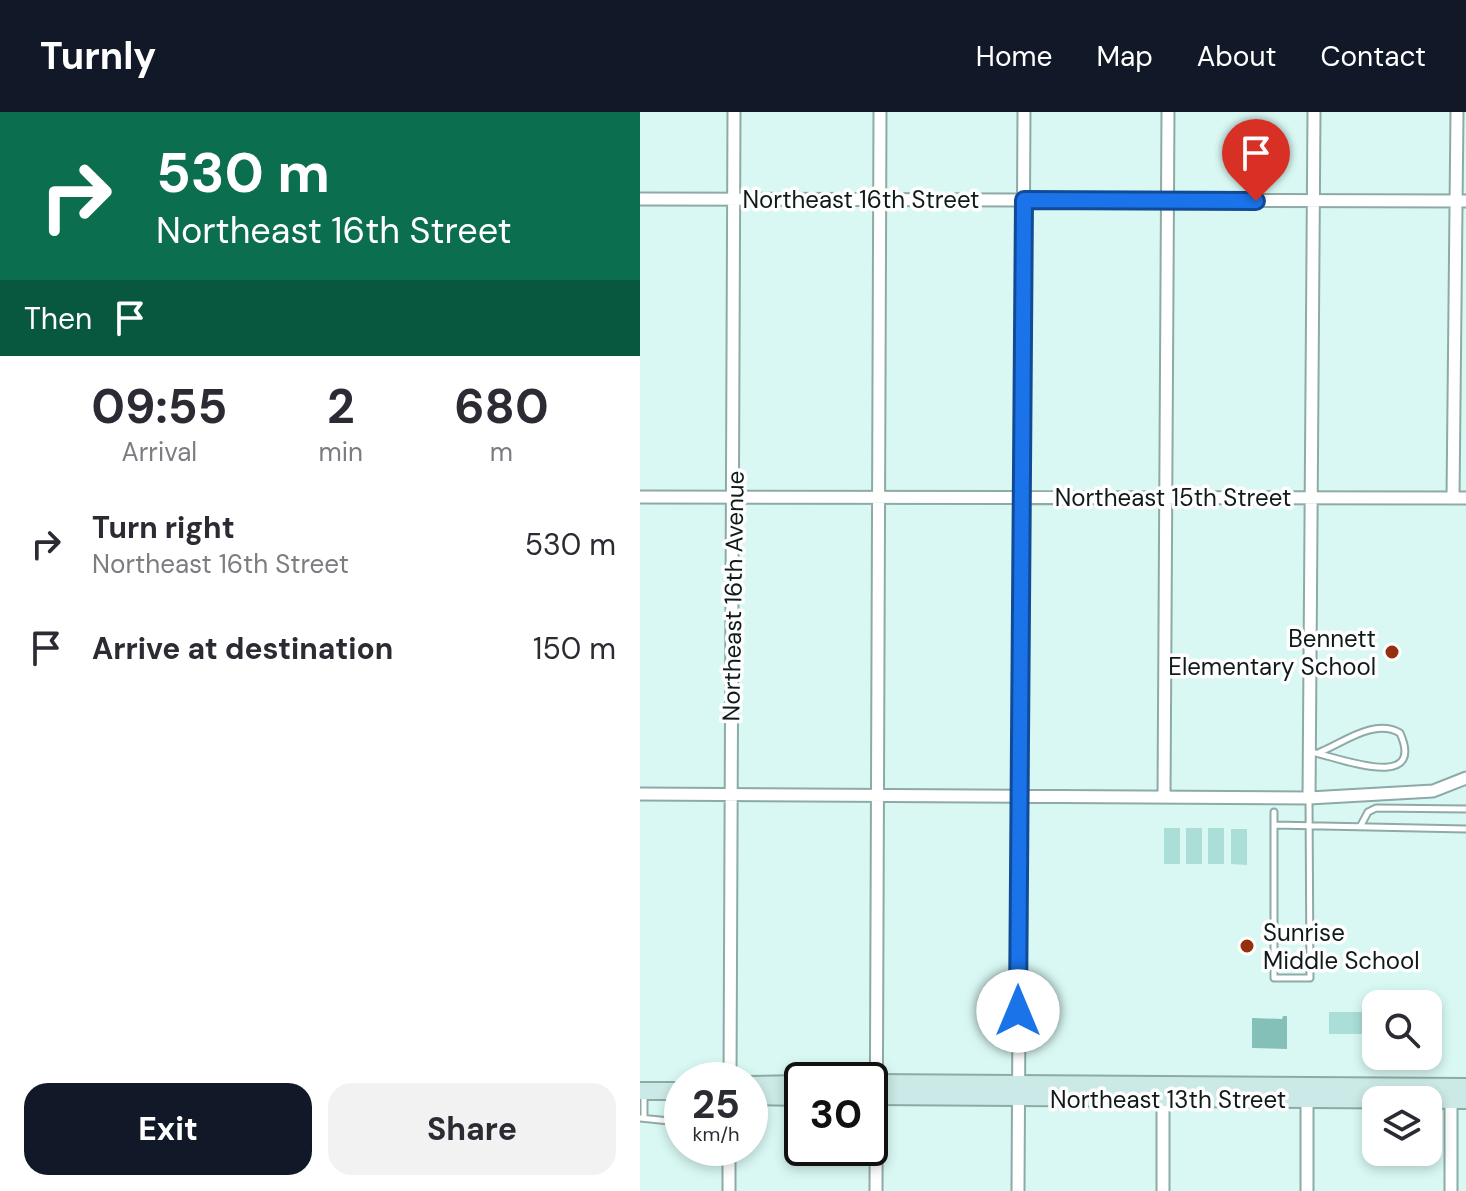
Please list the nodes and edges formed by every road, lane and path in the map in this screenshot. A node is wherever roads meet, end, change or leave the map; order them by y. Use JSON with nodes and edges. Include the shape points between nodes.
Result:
{"nodes":[{"id":1,"x":734,"y":112,"type":"edge"},
{"id":2,"x":880,"y":112,"type":"edge"},
{"id":3,"x":1024,"y":112,"type":"edge"},
{"id":4,"x":1168,"y":112,"type":"edge"},
{"id":5,"x":1314,"y":112,"type":"edge"},
{"id":6,"x":1457,"y":112,"type":"edge"},
{"id":7,"x":640,"y":199,"type":"edge"},
{"id":8,"x":734,"y":199,"type":"junction"},
{"id":9,"x":881,"y":200,"type":"junction"},
{"id":10,"x":1024,"y":200,"type":"junction"},
{"id":11,"x":1169,"y":200,"type":"junction"},
{"id":12,"x":1315,"y":201,"type":"junction"},
{"id":13,"x":1462,"y":201,"type":"edge"},
{"id":14,"x":876,"y":496,"type":"junction"},
{"id":15,"x":640,"y":497,"type":"edge"},
{"id":16,"x":1021,"y":497,"type":"junction"},
{"id":17,"x":734,"y":498,"type":"junction"},
{"id":18,"x":1165,"y":498,"type":"junction"},
{"id":19,"x":1310,"y":498,"type":"junction"},
{"id":20,"x":1453,"y":498,"type":"junction"},
{"id":21,"x":1466,"y":498,"type":"edge"},
{"id":22,"x":1315,"y":752,"type":"junction"},
{"id":23,"x":1466,"y":778,"type":"edge"},
{"id":24,"x":1443,"y":787,"type":"junction"},
{"id":25,"x":1466,"y":790,"type":"edge"},
{"id":26,"x":640,"y":794,"type":"edge"},
{"id":27,"x":731,"y":794,"type":"junction"},
{"id":28,"x":877,"y":795,"type":"junction"},
{"id":29,"x":1019,"y":796,"type":"junction"},
{"id":30,"x":1164,"y":797,"type":"junction"},
{"id":31,"x":1309,"y":798,"type":"junction"},
{"id":32,"x":1466,"y":809,"type":"edge"},
{"id":33,"x":1274,"y":812,"type":"dead end"},
{"id":34,"x":1274,"y":825,"type":"junction"},
{"id":35,"x":1309,"y":826,"type":"junction"},
{"id":36,"x":1360,"y":827,"type":"junction"},
{"id":37,"x":1466,"y":829,"type":"edge"},
{"id":38,"x":1274,"y":936,"type":"junction"},
{"id":39,"x":1309,"y":936,"type":"junction"},
{"id":40,"x":730,"y":1062,"type":"edge"},
{"id":41,"x":873,"y":1062,"type":"edge"},
{"id":42,"x":1466,"y":1087,"type":"edge"},
{"id":43,"x":888,"y":1089,"type":"edge"},
{"id":44,"x":642,"y":1091,"type":"edge"},
{"id":45,"x":664,"y":1091,"type":"edge"},
{"id":46,"x":1018,"y":1091,"type":"junction"},
{"id":47,"x":1308,"y":1093,"type":"junction"},
{"id":48,"x":1163,"y":1100,"type":"junction"},
{"id":49,"x":1458,"y":1100,"type":"edge"},
{"id":50,"x":642,"y":1118,"type":"edge"},
{"id":51,"x":664,"y":1120,"type":"edge"},
{"id":52,"x":729,"y":1166,"type":"edge"},
{"id":53,"x":875,"y":1166,"type":"edge"},
{"id":54,"x":729,"y":1191,"type":"edge"},
{"id":55,"x":876,"y":1191,"type":"edge"},
{"id":56,"x":1018,"y":1191,"type":"edge"},
{"id":57,"x":1163,"y":1191,"type":"edge"},
{"id":58,"x":1307,"y":1191,"type":"edge"},
{"id":59,"x":1451,"y":1191,"type":"edge"}],
"edges":[{"from":1,"to":8,"type":"street","name":"Northeast 16th Avenue"},
{"from":2,"to":9,"type":"street"},
{"from":3,"to":10,"type":"street"},
{"from":4,"to":11,"type":"street"},
{"from":5,"to":12,"type":"street"},
{"from":6,"to":13,"type":"street"},
{"from":7,"to":8,"type":"street","name":"Northeast 16th Street"},
{"from":8,"to":9,"type":"street","name":"Northeast 16th Street"},
{"from":8,"to":17,"type":"street","name":"Northeast 16th Avenue"},
{"from":9,"to":10,"type":"street","name":"Northeast 16th Street"},
{"from":9,"to":14,"type":"street"},
{"from":10,"to":11,"type":"street","name":"Northeast 16th Street"},
{"from":10,"to":16,"type":"street"},
{"from":11,"to":12,"type":"street","name":"Northeast 16th Street"},
{"from":11,"to":18,"type":"street"},
{"from":12,"to":13,"type":"street","name":"Northeast 16th Street"},
{"from":12,"to":19,"type":"street"},
{"from":13,"to":20,"type":"street"},
{"from":14,"to":16,"type":"street","name":"Northeast 15th Street"},
{"from":14,"to":17,"type":"street","name":"Northeast 15th Street"},
{"from":14,"to":28,"type":"street"},
{"from":15,"to":17,"type":"street","name":"Northeast 15th Street"},
{"from":16,"to":18,"type":"street","name":"Northeast 15th Street"},
{"from":16,"to":29,"type":"street"},
{"from":17,"to":27,"type":"street","name":"Northeast 16th Avenue"},
{"from":18,"to":19,"type":"street","name":"Northeast 15th Street"},
{"from":18,"to":30,"type":"street"},
{"from":19,"to":20,"type":"street","name":"Northeast 15th Street"},
{"from":19,"to":22,"type":"street"},
{"from":20,"to":21,"type":"street","name":"Northeast 15th Street"},
{"from":22,"to":22,"type":"lane","via":[[1352,766],[1391,766],[1404,753],[1400,733],[1381,729]]},
{"from":22,"to":31,"type":"street"},
{"from":23,"to":24,"type":"street"},
{"from":24,"to":25,"type":"street"},
{"from":24,"to":31,"type":"street"},
{"from":26,"to":27,"type":"street"},
{"from":27,"to":28,"type":"street"},
{"from":27,"to":40,"type":"street","name":"Northeast 16th Avenue"},
{"from":28,"to":29,"type":"street"},
{"from":28,"to":41,"type":"street"},
{"from":29,"to":30,"type":"street"},
{"from":29,"to":46,"type":"street"},
{"from":30,"to":31,"type":"street"},
{"from":31,"to":35,"type":"lane"},
{"from":32,"to":36,"type":"lane","via":[[1376,808]]},
{"from":33,"to":34,"type":"lane"},
{"from":34,"to":35,"type":"lane"},
{"from":34,"to":38,"type":"lane"},
{"from":35,"to":36,"type":"lane"},
{"from":35,"to":39,"type":"lane"},
{"from":36,"to":37,"type":"lane"},
{"from":38,"to":39,"type":"lane"},
{"from":38,"to":39,"type":"lane","via":[[1274,978],[1310,978]]},
{"from":42,"to":47,"type":"street","name":"Northeast 13th Street"},
{"from":43,"to":46,"type":"street","name":"Northeast 13th Street"},
{"from":44,"to":45,"type":"street"},
{"from":44,"to":50,"type":"lane"},
{"from":46,"to":47,"type":"street","name":"Northeast 13th Street"},
{"from":46,"to":48,"type":"street","name":"Northeast 13th Street"},
{"from":46,"to":56,"type":"street"},
{"from":47,"to":48,"type":"street","name":"Northeast 13th Street"},
{"from":47,"to":49,"type":"street","name":"Northeast 13th Street"},
{"from":47,"to":58,"type":"street"},
{"from":48,"to":57,"type":"street"},
{"from":49,"to":59,"type":"street"},
{"from":50,"to":51,"type":"lane"},
{"from":52,"to":54,"type":"street"},
{"from":53,"to":55,"type":"street"}]}
